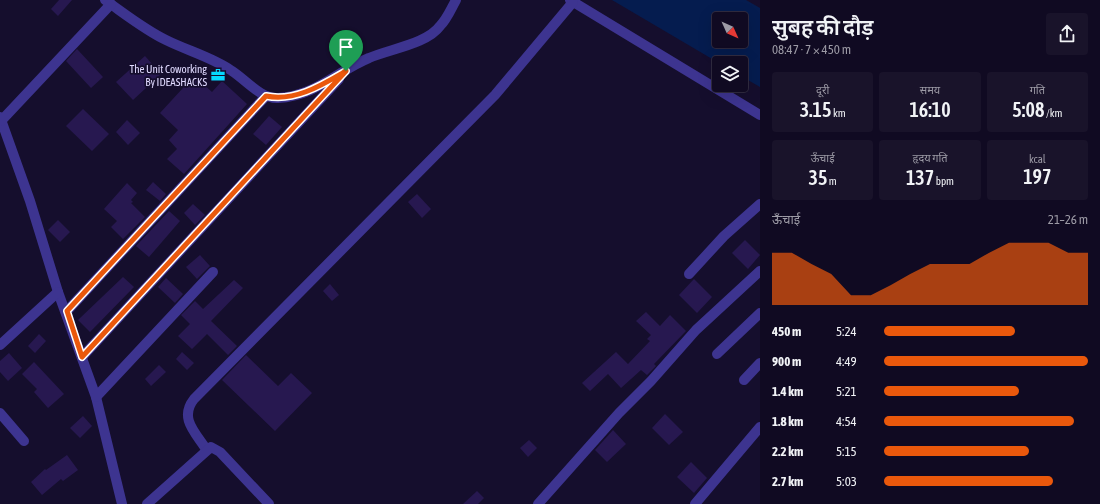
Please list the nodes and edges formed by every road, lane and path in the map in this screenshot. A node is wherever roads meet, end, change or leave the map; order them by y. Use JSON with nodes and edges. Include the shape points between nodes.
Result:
{"nodes":[{"id":1,"x":456,"y":0,"type":"edge"},
{"id":2,"x":571,"y":1,"type":"edge"},
{"id":3,"x":108,"y":2,"type":"edge"},
{"id":4,"x":346,"y":71,"type":"junction"},
{"id":5,"x":266,"y":96,"type":"junction"},
{"id":6,"x":760,"y":115,"type":"edge"},
{"id":7,"x":1,"y":119,"type":"edge"},
{"id":8,"x":760,"y":204,"type":"edge"},
{"id":9,"x":760,"y":271,"type":"edge"},
{"id":10,"x":213,"y":272,"type":"dead end"},
{"id":11,"x":689,"y":274,"type":"dead end"},
{"id":12,"x":58,"y":292,"type":"junction"},
{"id":13,"x":67,"y":311,"type":"junction"},
{"id":14,"x":760,"y":313,"type":"edge"},
{"id":15,"x":0,"y":345,"type":"edge"},
{"id":16,"x":717,"y":354,"type":"dead end"},
{"id":17,"x":82,"y":357,"type":"junction"},
{"id":18,"x":760,"y":363,"type":"edge"},
{"id":19,"x":744,"y":380,"type":"dead end"},
{"id":20,"x":96,"y":397,"type":"junction"},
{"id":21,"x":0,"y":413,"type":"edge"},
{"id":22,"x":760,"y":427,"type":"edge"},
{"id":23,"x":24,"y":441,"type":"dead end"},
{"id":24,"x":206,"y":449,"type":"junction"},
{"id":25,"x":122,"y":504,"type":"edge"},
{"id":26,"x":147,"y":504,"type":"edge"},
{"id":27,"x":269,"y":504,"type":"edge"},
{"id":28,"x":538,"y":504,"type":"edge"},
{"id":29,"x":695,"y":504,"type":"edge"}],
"edges":[{"from":1,"to":4,"type":"street","via":[[433,33],[367,59]]},
{"from":2,"to":6,"type":"street"},
{"from":2,"to":24,"type":"street","via":[[495,95],[194,399],[188,408],[187,418]]},
{"from":3,"to":5,"type":"street","via":[[166,40],[232,70]]},
{"from":3,"to":7,"type":"street"},
{"from":4,"to":5,"type":"street","via":[[305,92],[276,98]]},
{"from":4,"to":17,"type":"street"},
{"from":5,"to":13,"type":"street"},
{"from":7,"to":12,"type":"street"},
{"from":8,"to":11,"type":"street","via":[[724,236]]},
{"from":9,"to":28,"type":"street","via":[[696,330]]},
{"from":10,"to":20,"type":"street"},
{"from":12,"to":13,"type":"street"},
{"from":12,"to":15,"type":"street"},
{"from":13,"to":17,"type":"street"},
{"from":14,"to":16,"type":"street"},
{"from":17,"to":20,"type":"street"},
{"from":18,"to":19,"type":"street"},
{"from":20,"to":25,"type":"street"},
{"from":21,"to":23,"type":"street"},
{"from":22,"to":29,"type":"street"},
{"from":24,"to":26,"type":"street"},
{"from":24,"to":27,"type":"street","via":[[214,447],[220,452]]}]}
